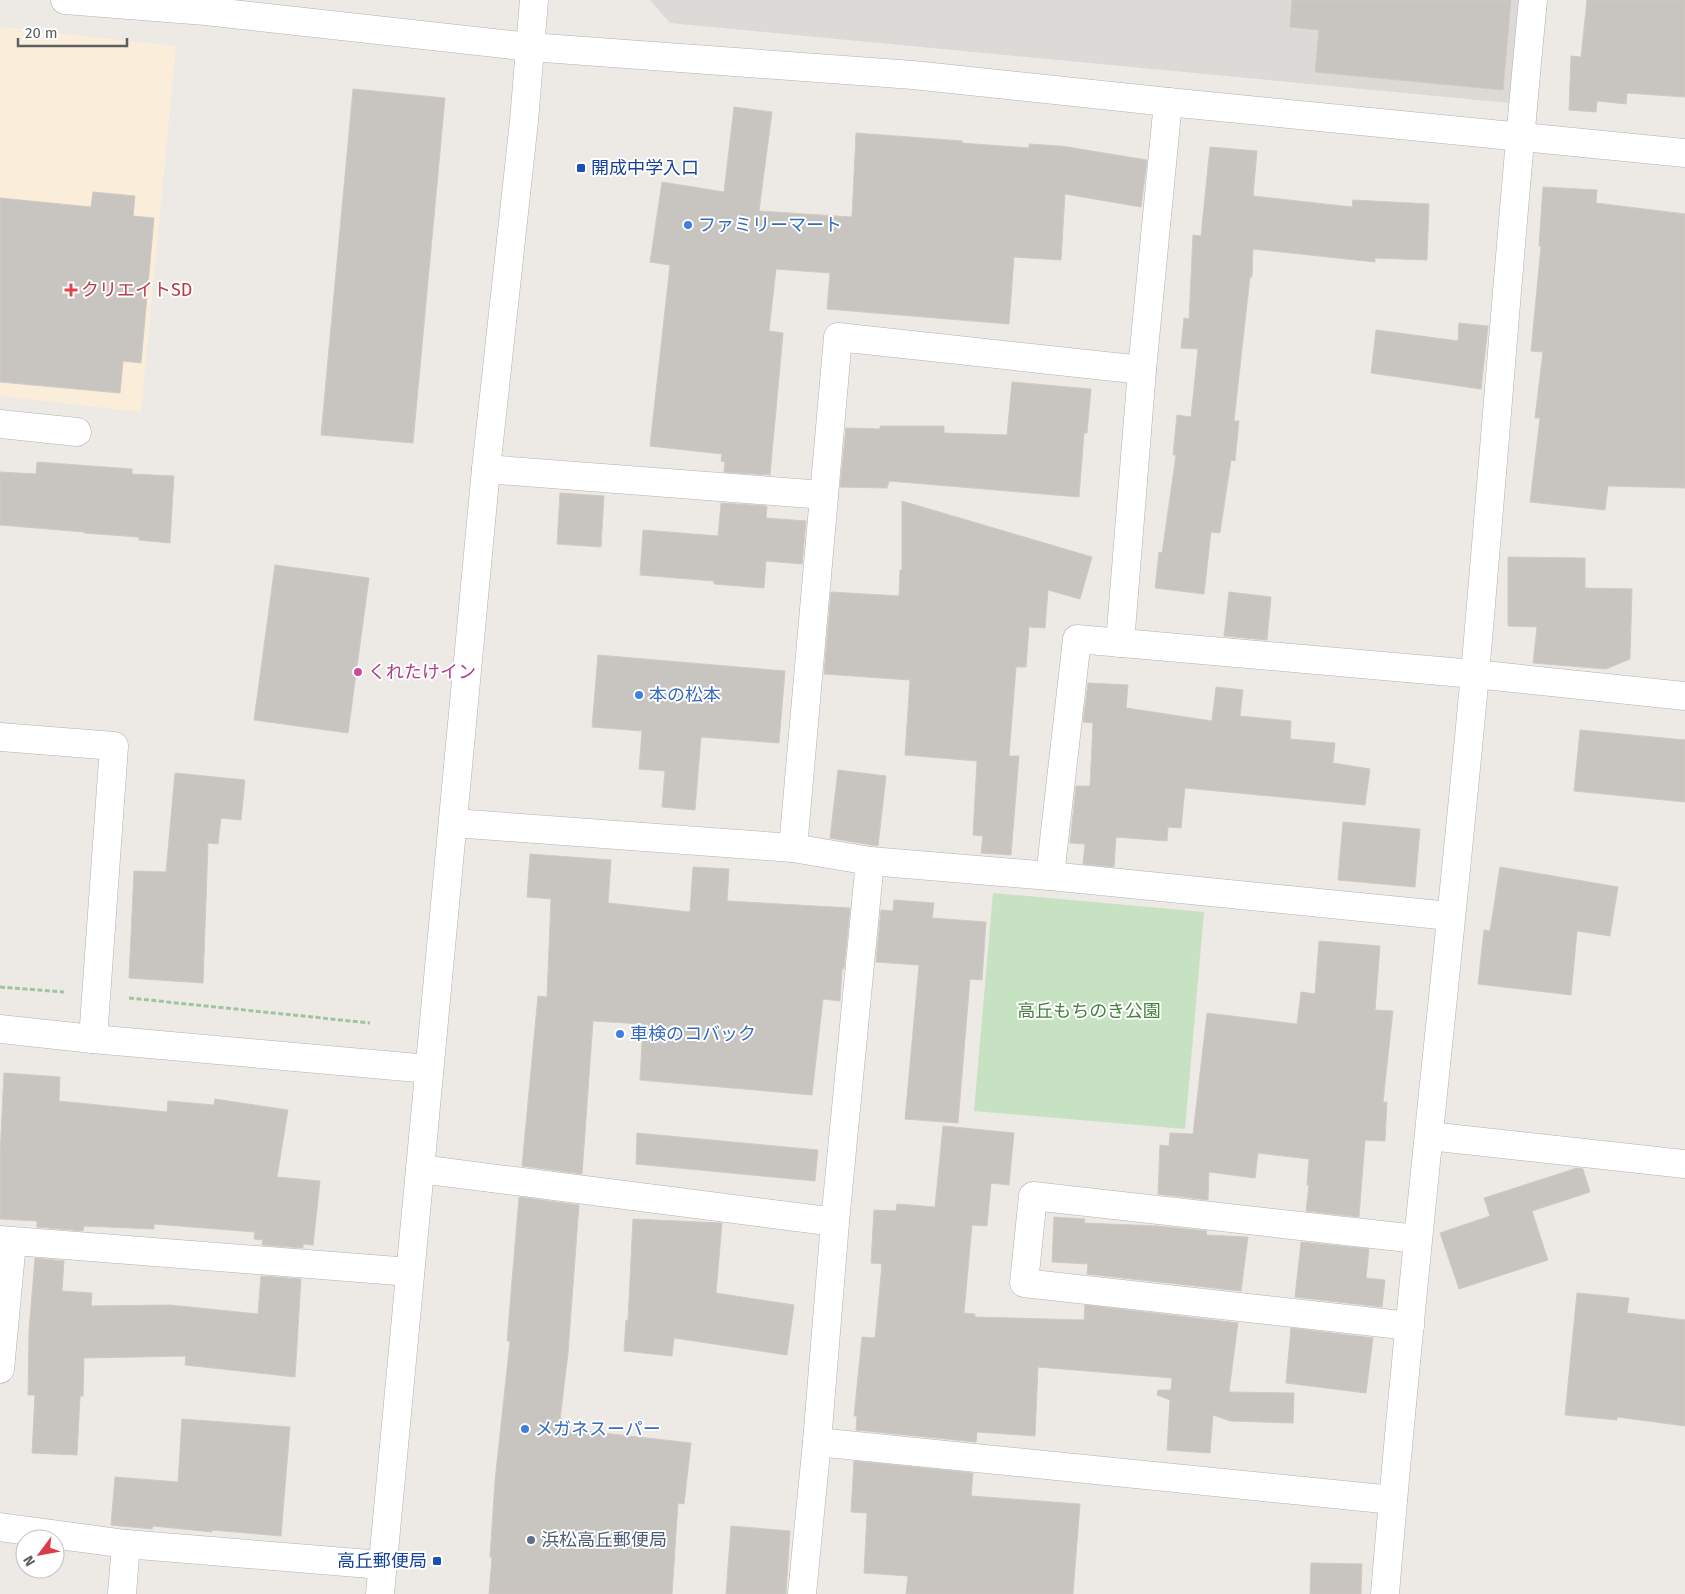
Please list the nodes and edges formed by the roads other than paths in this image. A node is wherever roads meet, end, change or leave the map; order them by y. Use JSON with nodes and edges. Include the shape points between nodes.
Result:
{"nodes":[{"id":1,"x":65,"y":0,"type":"edge"},
{"id":2,"x":534,"y":0,"type":"edge"},
{"id":3,"x":1532,"y":0,"type":"edge"},
{"id":4,"x":530,"y":47,"type":"junction"},
{"id":5,"x":1168,"y":102,"type":"junction"},
{"id":6,"x":1520,"y":137,"type":"junction"},
{"id":7,"x":1685,"y":153,"type":"edge"},
{"id":8,"x":1142,"y":370,"type":"junction"},
{"id":9,"x":0,"y":424,"type":"edge"},
{"id":10,"x":77,"y":432,"type":"dead end"},
{"id":11,"x":486,"y":469,"type":"junction"},
{"id":12,"x":824,"y":495,"type":"junction"},
{"id":13,"x":1120,"y":643,"type":"junction"},
{"id":14,"x":1474,"y":674,"type":"junction"},
{"id":15,"x":1685,"y":696,"type":"edge"},
{"id":16,"x":0,"y":737,"type":"edge"},
{"id":17,"x":454,"y":823,"type":"junction"},
{"id":18,"x":793,"y":848,"type":"junction"},
{"id":19,"x":870,"y":861,"type":"junction"},
{"id":20,"x":1050,"y":876,"type":"junction"},
{"id":21,"x":1450,"y":916,"type":"junction"},
{"id":22,"x":0,"y":1029,"type":"edge"},
{"id":23,"x":93,"y":1040,"type":"junction"},
{"id":24,"x":428,"y":1070,"type":"junction"},
{"id":25,"x":1429,"y":1136,"type":"junction"},
{"id":26,"x":1685,"y":1164,"type":"edge"},
{"id":27,"x":420,"y":1169,"type":"junction"},
{"id":28,"x":835,"y":1222,"type":"junction"},
{"id":29,"x":1417,"y":1239,"type":"junction"},
{"id":30,"x":6,"y":1241,"type":"edge"},
{"id":31,"x":410,"y":1272,"type":"junction"},
{"id":32,"x":1410,"y":1326,"type":"junction"},
{"id":33,"x":0,"y":1369,"type":"edge"},
{"id":34,"x":817,"y":1442,"type":"junction"},
{"id":35,"x":1393,"y":1500,"type":"junction"},
{"id":36,"x":0,"y":1527,"type":"edge"},
{"id":37,"x":126,"y":1544,"type":"junction"},
{"id":38,"x":382,"y":1565,"type":"junction"},
{"id":39,"x":122,"y":1594,"type":"edge"},
{"id":40,"x":380,"y":1594,"type":"edge"},
{"id":41,"x":802,"y":1594,"type":"edge"},
{"id":42,"x":1385,"y":1594,"type":"edge"}],
"edges":[{"from":1,"to":4,"type":"street","via":[[206,11]]},
{"from":2,"to":4,"type":"street"},
{"from":3,"to":6,"type":"street"},
{"from":4,"to":5,"type":"street","via":[[913,75]]},
{"from":4,"to":11,"type":"street"},
{"from":5,"to":6,"type":"street"},
{"from":5,"to":8,"type":"street"},
{"from":6,"to":7,"type":"street"},
{"from":6,"to":14,"type":"street"},
{"from":8,"to":12,"type":"street","via":[[838,337]]},
{"from":8,"to":13,"type":"street"},
{"from":9,"to":10,"type":"street"},
{"from":11,"to":12,"type":"street"},
{"from":11,"to":17,"type":"street"},
{"from":12,"to":18,"type":"street"},
{"from":13,"to":14,"type":"street"},
{"from":13,"to":20,"type":"street","via":[[1076,639]]},
{"from":14,"to":15,"type":"street"},
{"from":14,"to":21,"type":"street"},
{"from":16,"to":23,"type":"street","via":[[114,746]]},
{"from":17,"to":18,"type":"street"},
{"from":17,"to":24,"type":"street"},
{"from":18,"to":19,"type":"street"},
{"from":19,"to":20,"type":"street"},
{"from":19,"to":28,"type":"street"},
{"from":20,"to":21,"type":"street"},
{"from":21,"to":25,"type":"street"},
{"from":22,"to":23,"type":"street"},
{"from":23,"to":24,"type":"street"},
{"from":24,"to":27,"type":"street"},
{"from":25,"to":26,"type":"street"},
{"from":25,"to":29,"type":"street"},
{"from":27,"to":28,"type":"street"},
{"from":27,"to":31,"type":"street"},
{"from":28,"to":34,"type":"street"},
{"from":29,"to":32,"type":"street"},
{"from":29,"to":32,"type":"street","via":[[1033,1196],[1024,1283]]},
{"from":30,"to":31,"type":"street"},
{"from":30,"to":33,"type":"street"},
{"from":31,"to":38,"type":"street"},
{"from":32,"to":35,"type":"street"},
{"from":34,"to":35,"type":"street"},
{"from":34,"to":41,"type":"street"},
{"from":35,"to":42,"type":"street"},
{"from":36,"to":37,"type":"street"},
{"from":37,"to":38,"type":"street"},
{"from":37,"to":39,"type":"street"},
{"from":38,"to":40,"type":"street"}]}
